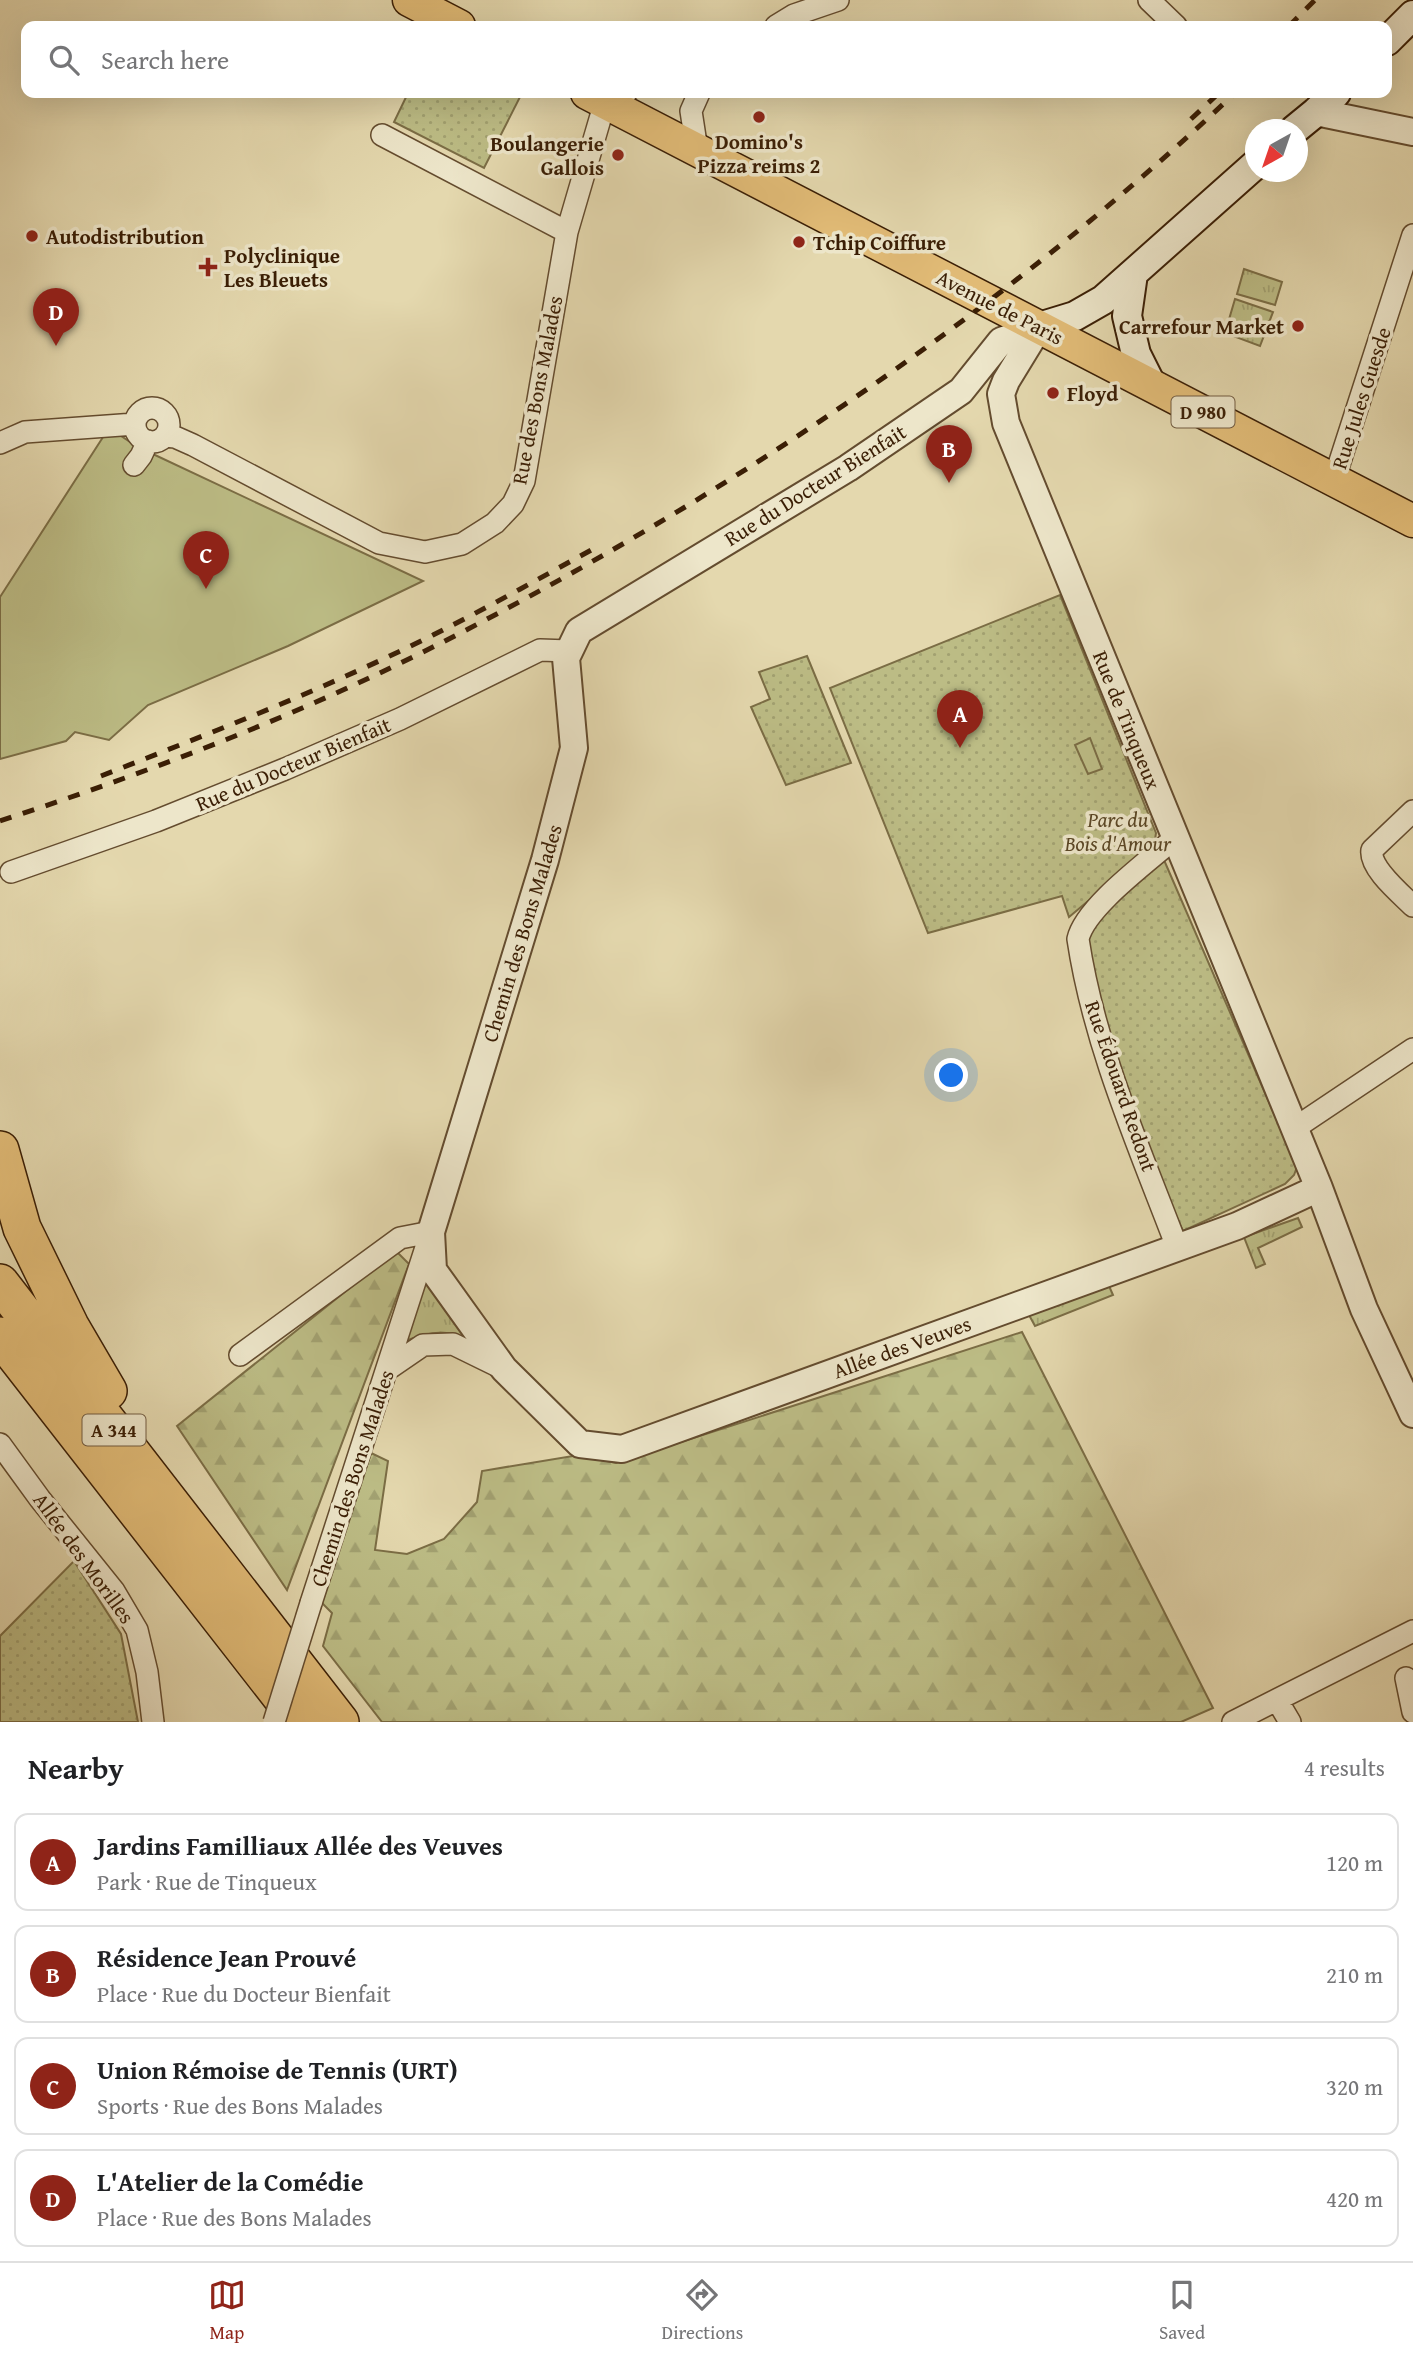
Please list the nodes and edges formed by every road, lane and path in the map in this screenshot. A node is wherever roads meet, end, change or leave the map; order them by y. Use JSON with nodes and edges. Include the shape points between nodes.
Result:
{"nodes":[{"id":1,"x":409,"y":0,"type":"edge"},
{"id":2,"x":838,"y":0,"type":"edge"},
{"id":3,"x":1149,"y":0,"type":"edge"},
{"id":4,"x":1413,"y":15,"type":"edge"},
{"id":5,"x":449,"y":21,"type":"edge"},
{"id":6,"x":784,"y":21,"type":"edge"},
{"id":7,"x":1171,"y":21,"type":"edge"},
{"id":8,"x":1392,"y":36,"type":"edge"},
{"id":9,"x":605,"y":98,"type":"edge"},
{"id":10,"x":609,"y":98,"type":"edge"},
{"id":11,"x":697,"y":98,"type":"edge"},
{"id":12,"x":1326,"y":103,"type":"edge"},
{"id":13,"x":1307,"y":119,"type":"edge"},
{"id":14,"x":1413,"y":132,"type":"edge"},
{"id":15,"x":382,"y":135,"type":"dead end"},
{"id":16,"x":697,"y":150,"type":"junction"},
{"id":17,"x":1245,"y":173,"type":"edge"},
{"id":18,"x":567,"y":232,"type":"junction"},
{"id":19,"x":1413,"y":235,"type":"edge"},
{"id":20,"x":1133,"y":274,"type":"junction"},
{"id":21,"x":1039,"y":327,"type":"junction"},
{"id":22,"x":965,"y":386,"type":"junction"},
{"id":23,"x":1152,"y":386,"type":"junction"},
{"id":24,"x":1000,"y":394,"type":"junction"},
{"id":25,"x":156,"y":435,"type":"junction"},
{"id":26,"x":0,"y":443,"type":"edge"},
{"id":27,"x":134,"y":465,"type":"dead end"},
{"id":28,"x":1334,"y":480,"type":"junction"},
{"id":29,"x":1413,"y":521,"type":"edge"},
{"id":30,"x":574,"y":641,"type":"junction"},
{"id":31,"x":1413,"y":811,"type":"edge"},
{"id":32,"x":1176,"y":837,"type":"junction"},
{"id":33,"x":11,"y":872,"type":"dead end"},
{"id":34,"x":1413,"y":906,"type":"edge"},
{"id":35,"x":1413,"y":1049,"type":"edge"},
{"id":36,"x":1295,"y":1128,"type":"junction"},
{"id":37,"x":0,"y":1150,"type":"edge"},
{"id":38,"x":1321,"y":1194,"type":"junction"},
{"id":39,"x":431,"y":1232,"type":"junction"},
{"id":40,"x":1177,"y":1248,"type":"junction"},
{"id":41,"x":0,"y":1283,"type":"edge"},
{"id":42,"x":0,"y":1336,"type":"edge"},
{"id":43,"x":240,"y":1355,"type":"dead end"},
{"id":44,"x":388,"y":1369,"type":"junction"},
{"id":45,"x":504,"y":1369,"type":"junction"},
{"id":46,"x":1412,"y":1408,"type":"edge"},
{"id":47,"x":0,"y":1444,"type":"edge"},
{"id":48,"x":182,"y":1518,"type":"junction"},
{"id":49,"x":213,"y":1583,"type":"junction"},
{"id":50,"x":1413,"y":1631,"type":"edge"},
{"id":51,"x":1406,"y":1678,"type":"dead end"},
{"id":52,"x":1277,"y":1700,"type":"junction"},
{"id":53,"x":1413,"y":1712,"type":"edge"},
{"id":54,"x":153,"y":1722,"type":"edge"},
{"id":55,"x":274,"y":1722,"type":"edge"},
{"id":56,"x":301,"y":1722,"type":"edge"},
{"id":57,"x":340,"y":1722,"type":"edge"},
{"id":58,"x":1233,"y":1722,"type":"edge"},
{"id":59,"x":1290,"y":1722,"type":"edge"}],
"edges":[{"from":1,"to":5,"type":"main road"},
{"from":2,"to":6,"type":"street"},
{"from":3,"to":7,"type":"street"},
{"from":4,"to":8,"type":"main road"},
{"from":9,"to":18,"type":"street","name":"Rue des Bons Malades"},
{"from":10,"to":16,"type":"main road","name":"Avenue de Paris"},
{"from":11,"to":16,"type":"street","via":[[691,111]]},
{"from":12,"to":13,"type":"main road"},
{"from":12,"to":14,"type":"street"},
{"from":15,"to":18,"type":"street"},
{"from":16,"to":21,"type":"main road","name":"Avenue de Paris"},
{"from":17,"to":20,"type":"main road"},
{"from":18,"to":25,"type":"street","name":"Rue des Bons Malades","via":[[524,481],[513,504],[495,523],[462,544],[425,552],[379,543]]},
{"from":19,"to":28,"type":"street","name":"Rue Jules Guesde"},
{"from":20,"to":21,"type":"main road","via":[[1084,311]]},
{"from":20,"to":23,"type":"main road","via":[[1127,316],[1136,354]]},
{"from":21,"to":22,"type":"street","name":"Rue du Docteur Bienfait","via":[[1001,341]]},
{"from":21,"to":23,"type":"main road","name":"Avenue de Paris","number":"D 980"},
{"from":21,"to":24,"type":"street"},
{"from":22,"to":24,"type":"street","via":[[978,384]]},
{"from":22,"to":30,"type":"street","name":"Rue du Docteur Bienfait","via":[[848,468]]},
{"from":23,"to":28,"type":"main road","name":"Avenue de Paris","number":"D 980"},
{"from":24,"to":32,"type":"street","name":"Rue de Tinqueux","via":[[1006,423]]},
{"from":25,"to":26,"type":"street","via":[[25,432]]},
{"from":25,"to":27,"type":"street"},
{"from":28,"to":29,"type":"main road","name":"Avenue de Paris","number":"D 980"},
{"from":30,"to":33,"type":"street","name":"Rue du Docteur Bienfait","via":[[540,650],[285,769]]},
{"from":30,"to":39,"type":"street","name":"Chemin des Bons Malades","via":[[566,657],[574,748],[545,860]]},
{"from":31,"to":34,"type":"street","via":[[1371,850],[1379,870]]},
{"from":32,"to":36,"type":"street","name":"Rue de Tinqueux"},
{"from":32,"to":40,"type":"street","name":"Rue Édouard Redont","via":[[1092,911],[1078,939],[1096,1023]]},
{"from":35,"to":36,"type":"street"},
{"from":36,"to":38,"type":"street","name":"Rue de Tinqueux"},
{"from":37,"to":48,"type":"highway","via":[[22,1228],[70,1326]]},
{"from":38,"to":40,"type":"street","name":"Allée des Veuves"},
{"from":38,"to":46,"type":"street","name":"Rue de Tinqueux","via":[[1364,1309]]},
{"from":39,"to":43,"type":"street","via":[[400,1238]]},
{"from":39,"to":44,"type":"street","name":"Chemin des Bons Malades"},
{"from":39,"to":45,"type":"street","name":"Chemin des Bons Malades","via":[[432,1270]]},
{"from":40,"to":45,"type":"street","name":"Allée des Veuves","via":[[622,1449],[580,1444]]},
{"from":41,"to":48,"type":"highway","number":"A 344"},
{"from":42,"to":49,"type":"highway","number":"A 344"},
{"from":44,"to":45,"type":"street","via":[[423,1345],[453,1344]]},
{"from":44,"to":55,"type":"street","name":"Chemin des Bons Malades","bridge":true},
{"from":47,"to":54,"type":"street","name":"Allée des Morilles","via":[[114,1591],[137,1630]]},
{"from":48,"to":49,"type":"highway","number":"A 344"},
{"from":49,"to":56,"type":"highway","number":"A 344"},
{"from":49,"to":57,"type":"highway","number":"A 344"},
{"from":50,"to":52,"type":"street"},
{"from":51,"to":53,"type":"street"},
{"from":52,"to":58,"type":"street"},
{"from":52,"to":59,"type":"street"}]}
